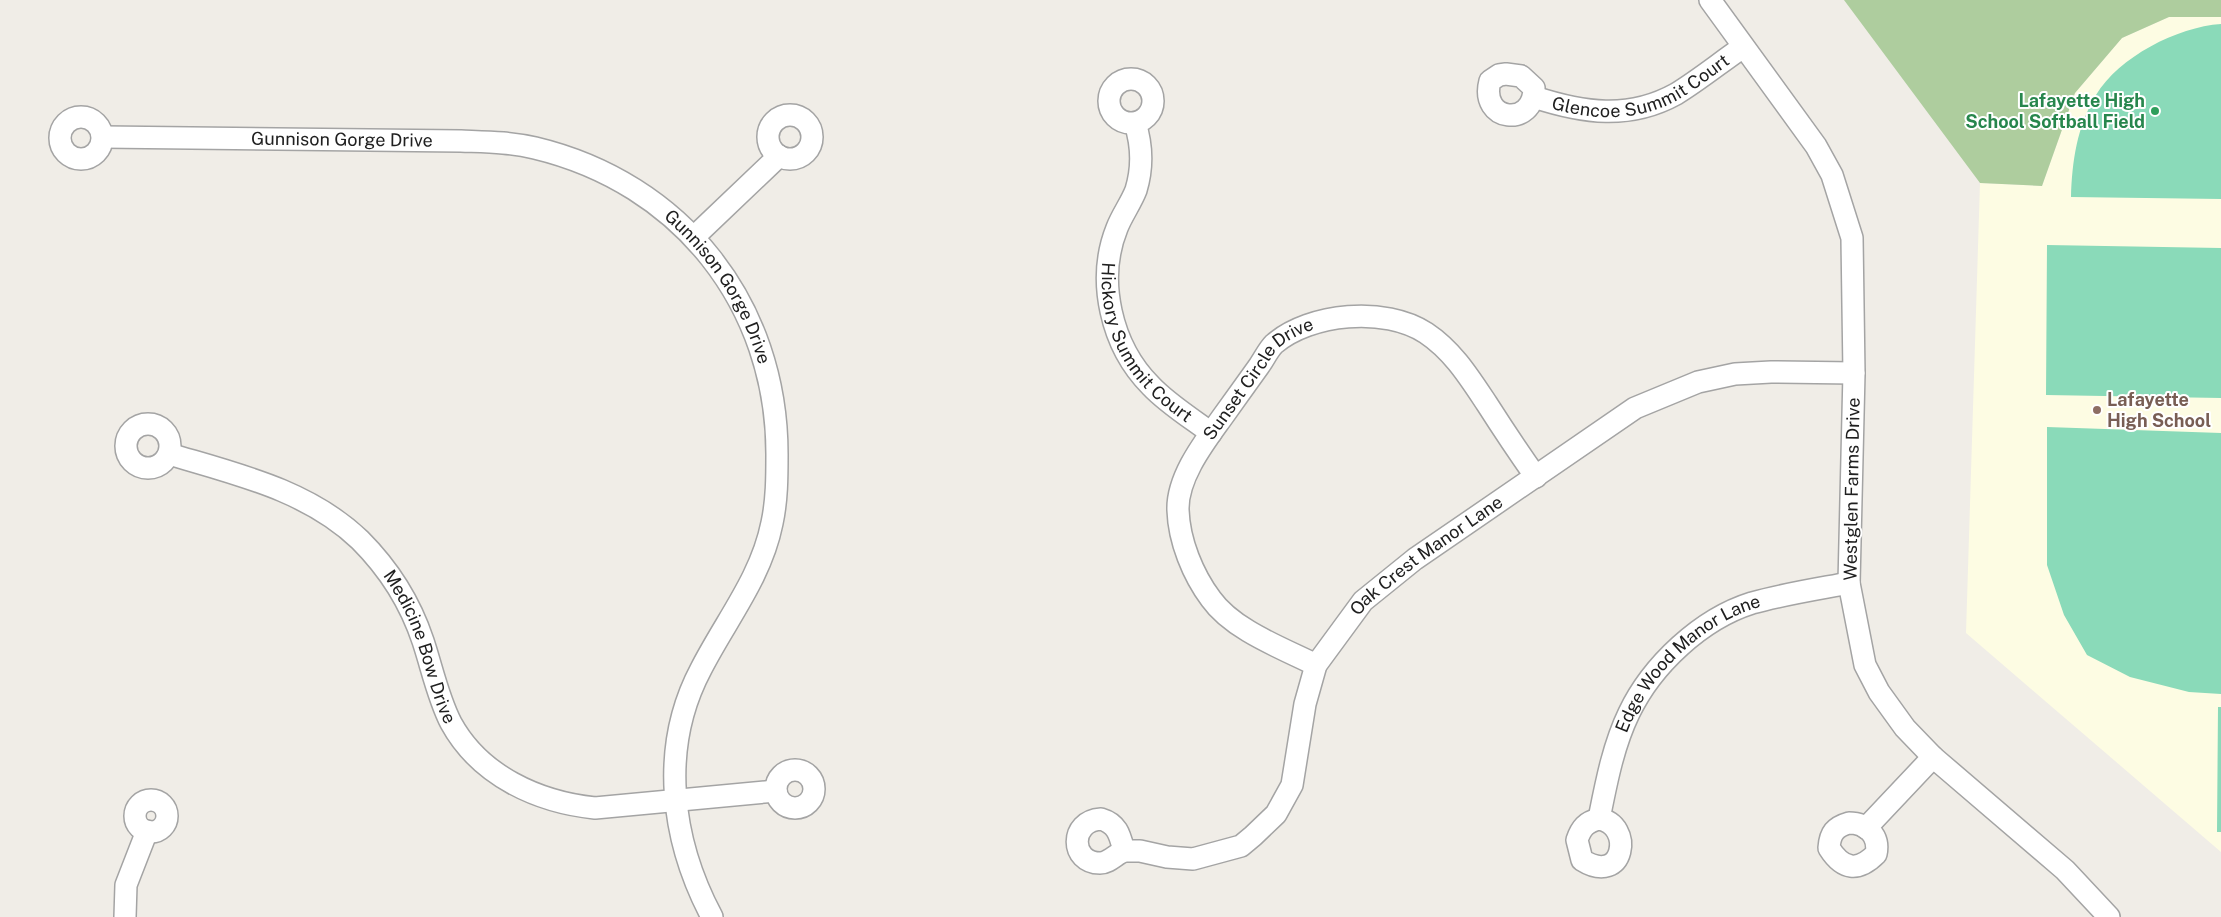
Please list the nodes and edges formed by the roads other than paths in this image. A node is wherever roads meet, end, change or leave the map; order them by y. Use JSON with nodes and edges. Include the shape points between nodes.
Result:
{"nodes":[{"id":1,"x":1710,"y":0,"type":"edge"},
{"id":2,"x":1742,"y":47,"type":"junction"},
{"id":3,"x":1534,"y":97,"type":"dead end"},
{"id":4,"x":1135,"y":123,"type":"dead end"},
{"id":5,"x":103,"y":137,"type":"dead end"},
{"id":6,"x":779,"y":156,"type":"dead end"},
{"id":7,"x":694,"y":237,"type":"junction"},
{"id":8,"x":1854,"y":374,"type":"junction"},
{"id":9,"x":1211,"y":434,"type":"junction"},
{"id":10,"x":169,"y":454,"type":"dead end"},
{"id":11,"x":1536,"y":477,"type":"junction"},
{"id":12,"x":1849,"y":583,"type":"junction"},
{"id":13,"x":1316,"y":665,"type":"junction"},
{"id":14,"x":1933,"y":757,"type":"junction"},
{"id":15,"x":776,"y":791,"type":"dead end"},
{"id":16,"x":675,"y":802,"type":"junction"},
{"id":17,"x":1599,"y":819,"type":"dead end"},
{"id":18,"x":1866,"y":828,"type":"dead end"},
{"id":19,"x":147,"y":831,"type":"dead end"},
{"id":20,"x":1124,"y":851,"type":"dead end"},
{"id":21,"x":125,"y":917,"type":"edge"},
{"id":22,"x":712,"y":917,"type":"edge"},
{"id":23,"x":2109,"y":917,"type":"edge"}],
"edges":[{"from":1,"to":2,"type":"street","name":"Westglen Farms Drive"},
{"from":2,"to":3,"type":"street","name":"Glencoe Summit Court","via":[[1676,94],[1643,107],[1610,113],[1569,107]]},
{"from":2,"to":8,"type":"street","name":"Westglen Farms Drive","via":[[1816,146],[1843,205],[1853,253]]},
{"from":4,"to":9,"type":"street","name":"Hickory Summit Court","via":[[1141,143],[1141,162],[1136,190],[1117,229],[1107,268],[1109,301],[1132,364],[1151,387]]},
{"from":5,"to":7,"type":"street","name":"Gunnison Gorge Drive","via":[[506,143],[562,156],[609,175],[640,193]]},
{"from":6,"to":7,"type":"street"},
{"from":7,"to":16,"type":"street","name":"Gunnison Gorge Drive","via":[[724,274],[763,356],[774,394],[777,476],[772,522],[763,558],[688,697],[674,762]]},
{"from":8,"to":11,"type":"street","name":"Oak Crest Manor Lane","via":[[1771,372],[1735,374],[1698,382],[1635,408]]},
{"from":8,"to":12,"type":"street","name":"Westglen Farms Drive"},
{"from":9,"to":11,"type":"street","name":"Sunset Circle Drive","via":[[1274,345],[1300,329],[1331,318],[1364,316],[1397,321],[1424,332],[1454,355]]},
{"from":9,"to":13,"type":"street","name":"Sunset Circle Drive","via":[[1181,488],[1178,504],[1185,548],[1197,577],[1211,600],[1234,622]]},
{"from":10,"to":16,"type":"street","name":"Medicine Bow Drive","via":[[268,485],[298,498],[342,524],[360,540],[390,575],[409,606],[451,722],[471,751],[504,778],[533,794],[568,805],[595,808]]},
{"from":11,"to":13,"type":"street","name":"Oak Crest Manor Lane","via":[[1415,559],[1363,601]]},
{"from":12,"to":14,"type":"street","name":"Westglen Farms Drive","via":[[1865,665],[1879,692],[1905,728]]},
{"from":12,"to":17,"type":"street","name":"Edge Wood Manor Lane","via":[[1750,604],[1720,618],[1670,657],[1629,712],[1611,763]]},
{"from":13,"to":20,"type":"street","name":"Oak Crest Manor Lane","via":[[1305,704],[1292,785],[1276,814],[1241,846],[1192,859]]},
{"from":14,"to":18,"type":"street"},
{"from":14,"to":23,"type":"street","name":"Westglen Farms Drive","via":[[2065,870]]},
{"from":15,"to":16,"type":"street","name":"Medicine Bow Drive"},
{"from":16,"to":22,"type":"street","name":"Gunnison Gorge Drive","via":[[683,846]]},
{"from":19,"to":21,"type":"street","via":[[126,886]]}]}
